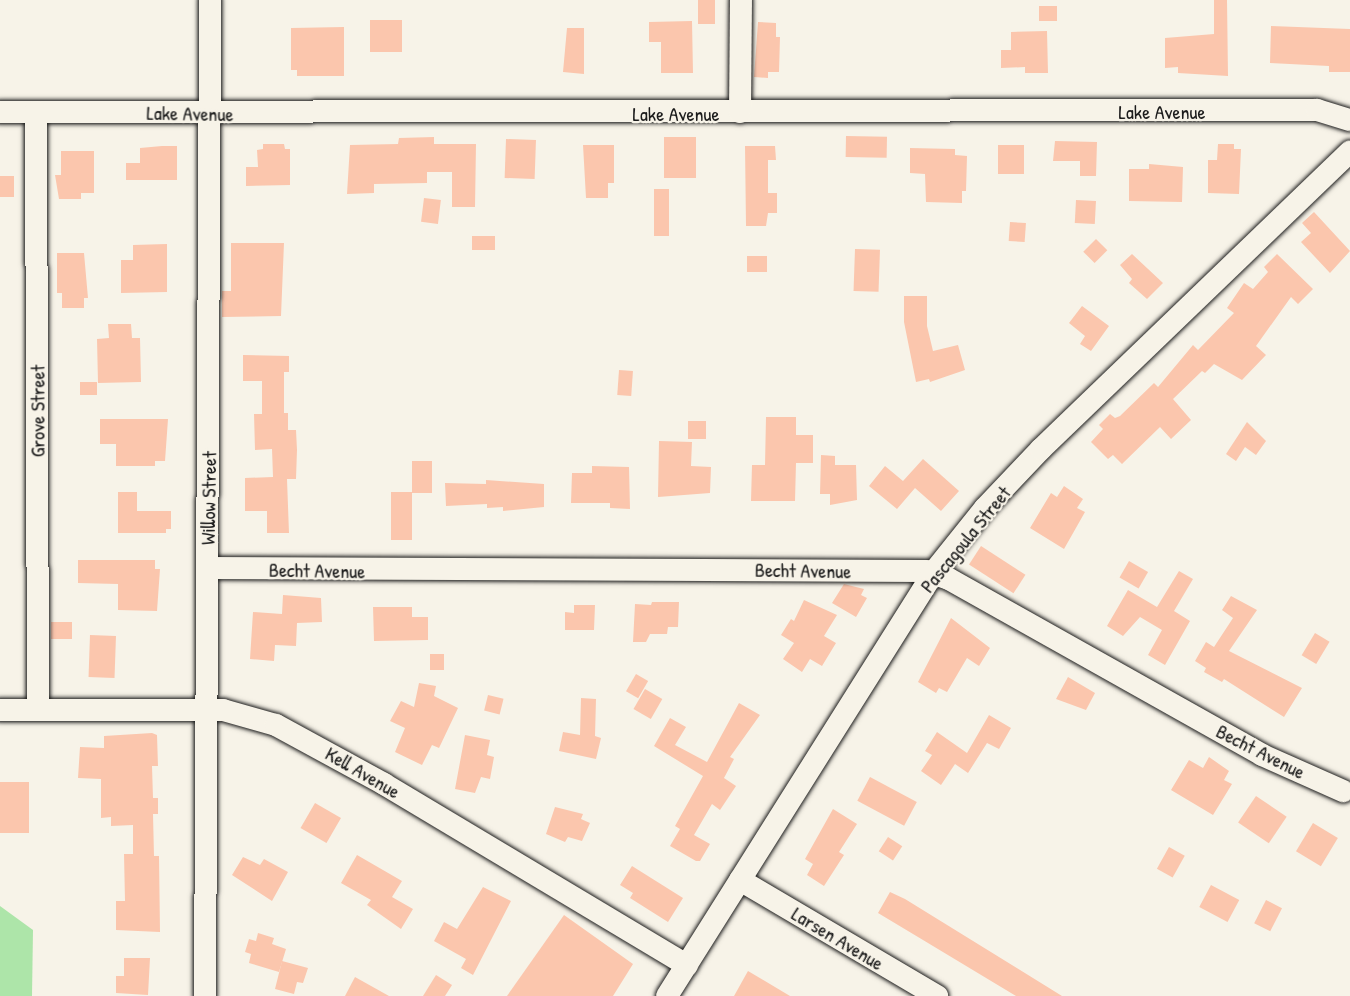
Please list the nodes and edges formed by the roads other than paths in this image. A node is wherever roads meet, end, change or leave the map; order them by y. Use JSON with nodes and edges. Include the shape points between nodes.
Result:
{"nodes":[{"id":1,"x":210,"y":0,"type":"edge"},
{"id":2,"x":741,"y":0,"type":"edge"},
{"id":3,"x":0,"y":112,"type":"edge"},
{"id":4,"x":36,"y":112,"type":"junction"},
{"id":5,"x":740,"y":112,"type":"junction"},
{"id":6,"x":210,"y":113,"type":"junction"},
{"id":7,"x":1350,"y":120,"type":"edge"},
{"id":8,"x":1350,"y":152,"type":"edge"},
{"id":9,"x":207,"y":568,"type":"junction"},
{"id":10,"x":933,"y":573,"type":"junction"},
{"id":11,"x":0,"y":710,"type":"edge"},
{"id":12,"x":39,"y":710,"type":"junction"},
{"id":13,"x":206,"y":710,"type":"junction"},
{"id":14,"x":1343,"y":791,"type":"dead end"},
{"id":15,"x":740,"y":880,"type":"junction"},
{"id":16,"x":687,"y":965,"type":"junction"},
{"id":17,"x":205,"y":996,"type":"edge"},
{"id":18,"x":667,"y":996,"type":"edge"},
{"id":19,"x":937,"y":996,"type":"edge"}],
"edges":[{"from":1,"to":6,"type":"street","name":"Willow Street"},
{"from":2,"to":5,"type":"street"},
{"from":3,"to":4,"type":"street","name":"Lake Avenue"},
{"from":4,"to":6,"type":"street","name":"Lake Avenue"},
{"from":4,"to":12,"type":"street","name":"Grove Street"},
{"from":5,"to":6,"type":"street","name":"Lake Avenue"},
{"from":5,"to":7,"type":"street","name":"Lake Avenue","via":[[1317,110]]},
{"from":6,"to":9,"type":"street","name":"Willow Street"},
{"from":8,"to":10,"type":"street","name":"Pascagoula Street","via":[[1041,449]]},
{"from":9,"to":10,"type":"street","name":"Becht Avenue"},
{"from":9,"to":13,"type":"street","name":"Willow Street"},
{"from":10,"to":14,"type":"street","name":"Becht Avenue","via":[[1262,755]]},
{"from":10,"to":15,"type":"street","name":"Pascagoula Street"},
{"from":11,"to":12,"type":"street","name":"Kell Avenue"},
{"from":12,"to":13,"type":"street","name":"Kell Avenue"},
{"from":13,"to":16,"type":"street","name":"Kell Avenue","via":[[250,716],[307,740]]},
{"from":13,"to":17,"type":"street","name":"Willow Street"},
{"from":15,"to":16,"type":"street","name":"Pascagoula Street"},
{"from":15,"to":19,"type":"street","name":"Larsen Avenue"},
{"from":16,"to":18,"type":"street","name":"Pascagoula Street"}]}
